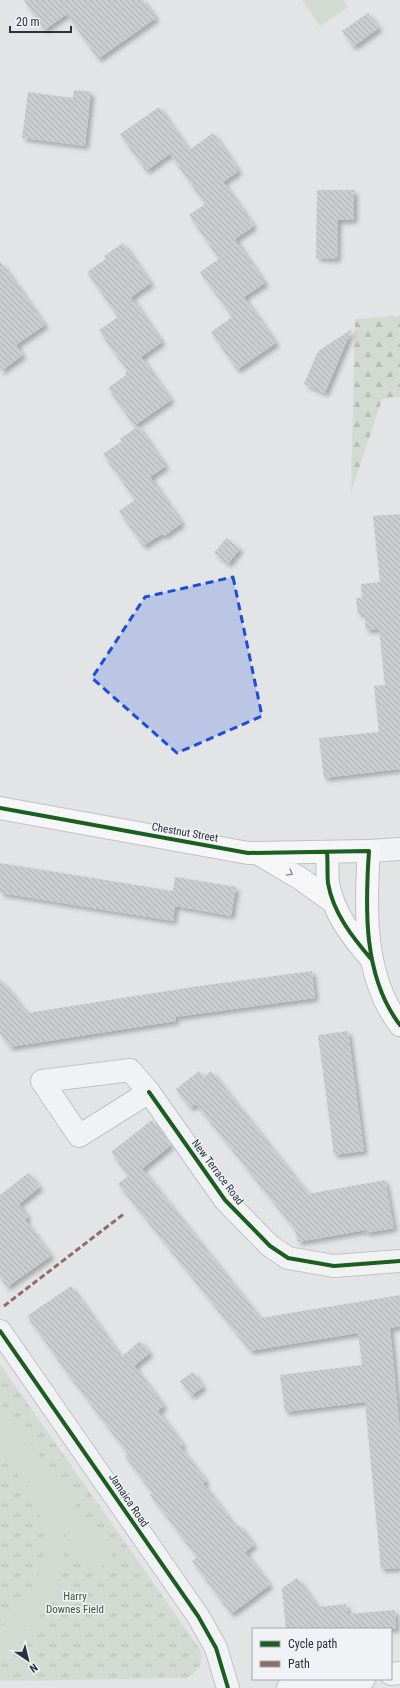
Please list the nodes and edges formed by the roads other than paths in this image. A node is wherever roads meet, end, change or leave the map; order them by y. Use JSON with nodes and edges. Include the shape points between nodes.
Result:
{"nodes":[{"id":1,"x":0,"y":808,"type":"edge"},
{"id":2,"x":400,"y":849,"type":"edge"},
{"id":3,"x":369,"y":851,"type":"junction"},
{"id":4,"x":327,"y":852,"type":"junction"},
{"id":5,"x":257,"y":853,"type":"junction"},
{"id":6,"x":333,"y":902,"type":"junction"},
{"id":7,"x":372,"y":960,"type":"junction"},
{"id":8,"x":400,"y":1025,"type":"edge"},
{"id":9,"x":149,"y":1092,"type":"dead end"},
{"id":10,"x":400,"y":1261,"type":"edge"},
{"id":11,"x":0,"y":1331,"type":"edge"},
{"id":12,"x":356,"y":1680,"type":"edge"},
{"id":13,"x":228,"y":1688,"type":"edge"},
{"id":14,"x":288,"y":1688,"type":"edge"}],
"edges":[{"from":1,"to":5,"type":"main road","name":"Chestnut Street"},
{"from":2,"to":3,"type":"street","name":"Chestnut Street"},
{"from":3,"to":4,"type":"main road","name":"Chestnut Street"},
{"from":3,"to":7,"type":"main road","via":[[367,888]]},
{"from":4,"to":5,"type":"main road","name":"Chestnut Street"},
{"from":4,"to":6,"type":"main road","via":[[328,883]]},
{"from":5,"to":6,"type":"main road","one_way":true},
{"from":6,"to":7,"type":"main road","via":[[352,937]]},
{"from":7,"to":8,"type":"main road","via":[[375,975],[392,1015]]},
{"from":9,"to":10,"type":"street","name":"New Terrace Road","via":[[225,1200],[270,1246],[288,1258],[334,1266]]},
{"from":11,"to":13,"type":"street","name":"Jamaica Road","via":[[198,1616],[216,1648]]},
{"from":12,"to":14,"type":"street"}]}
